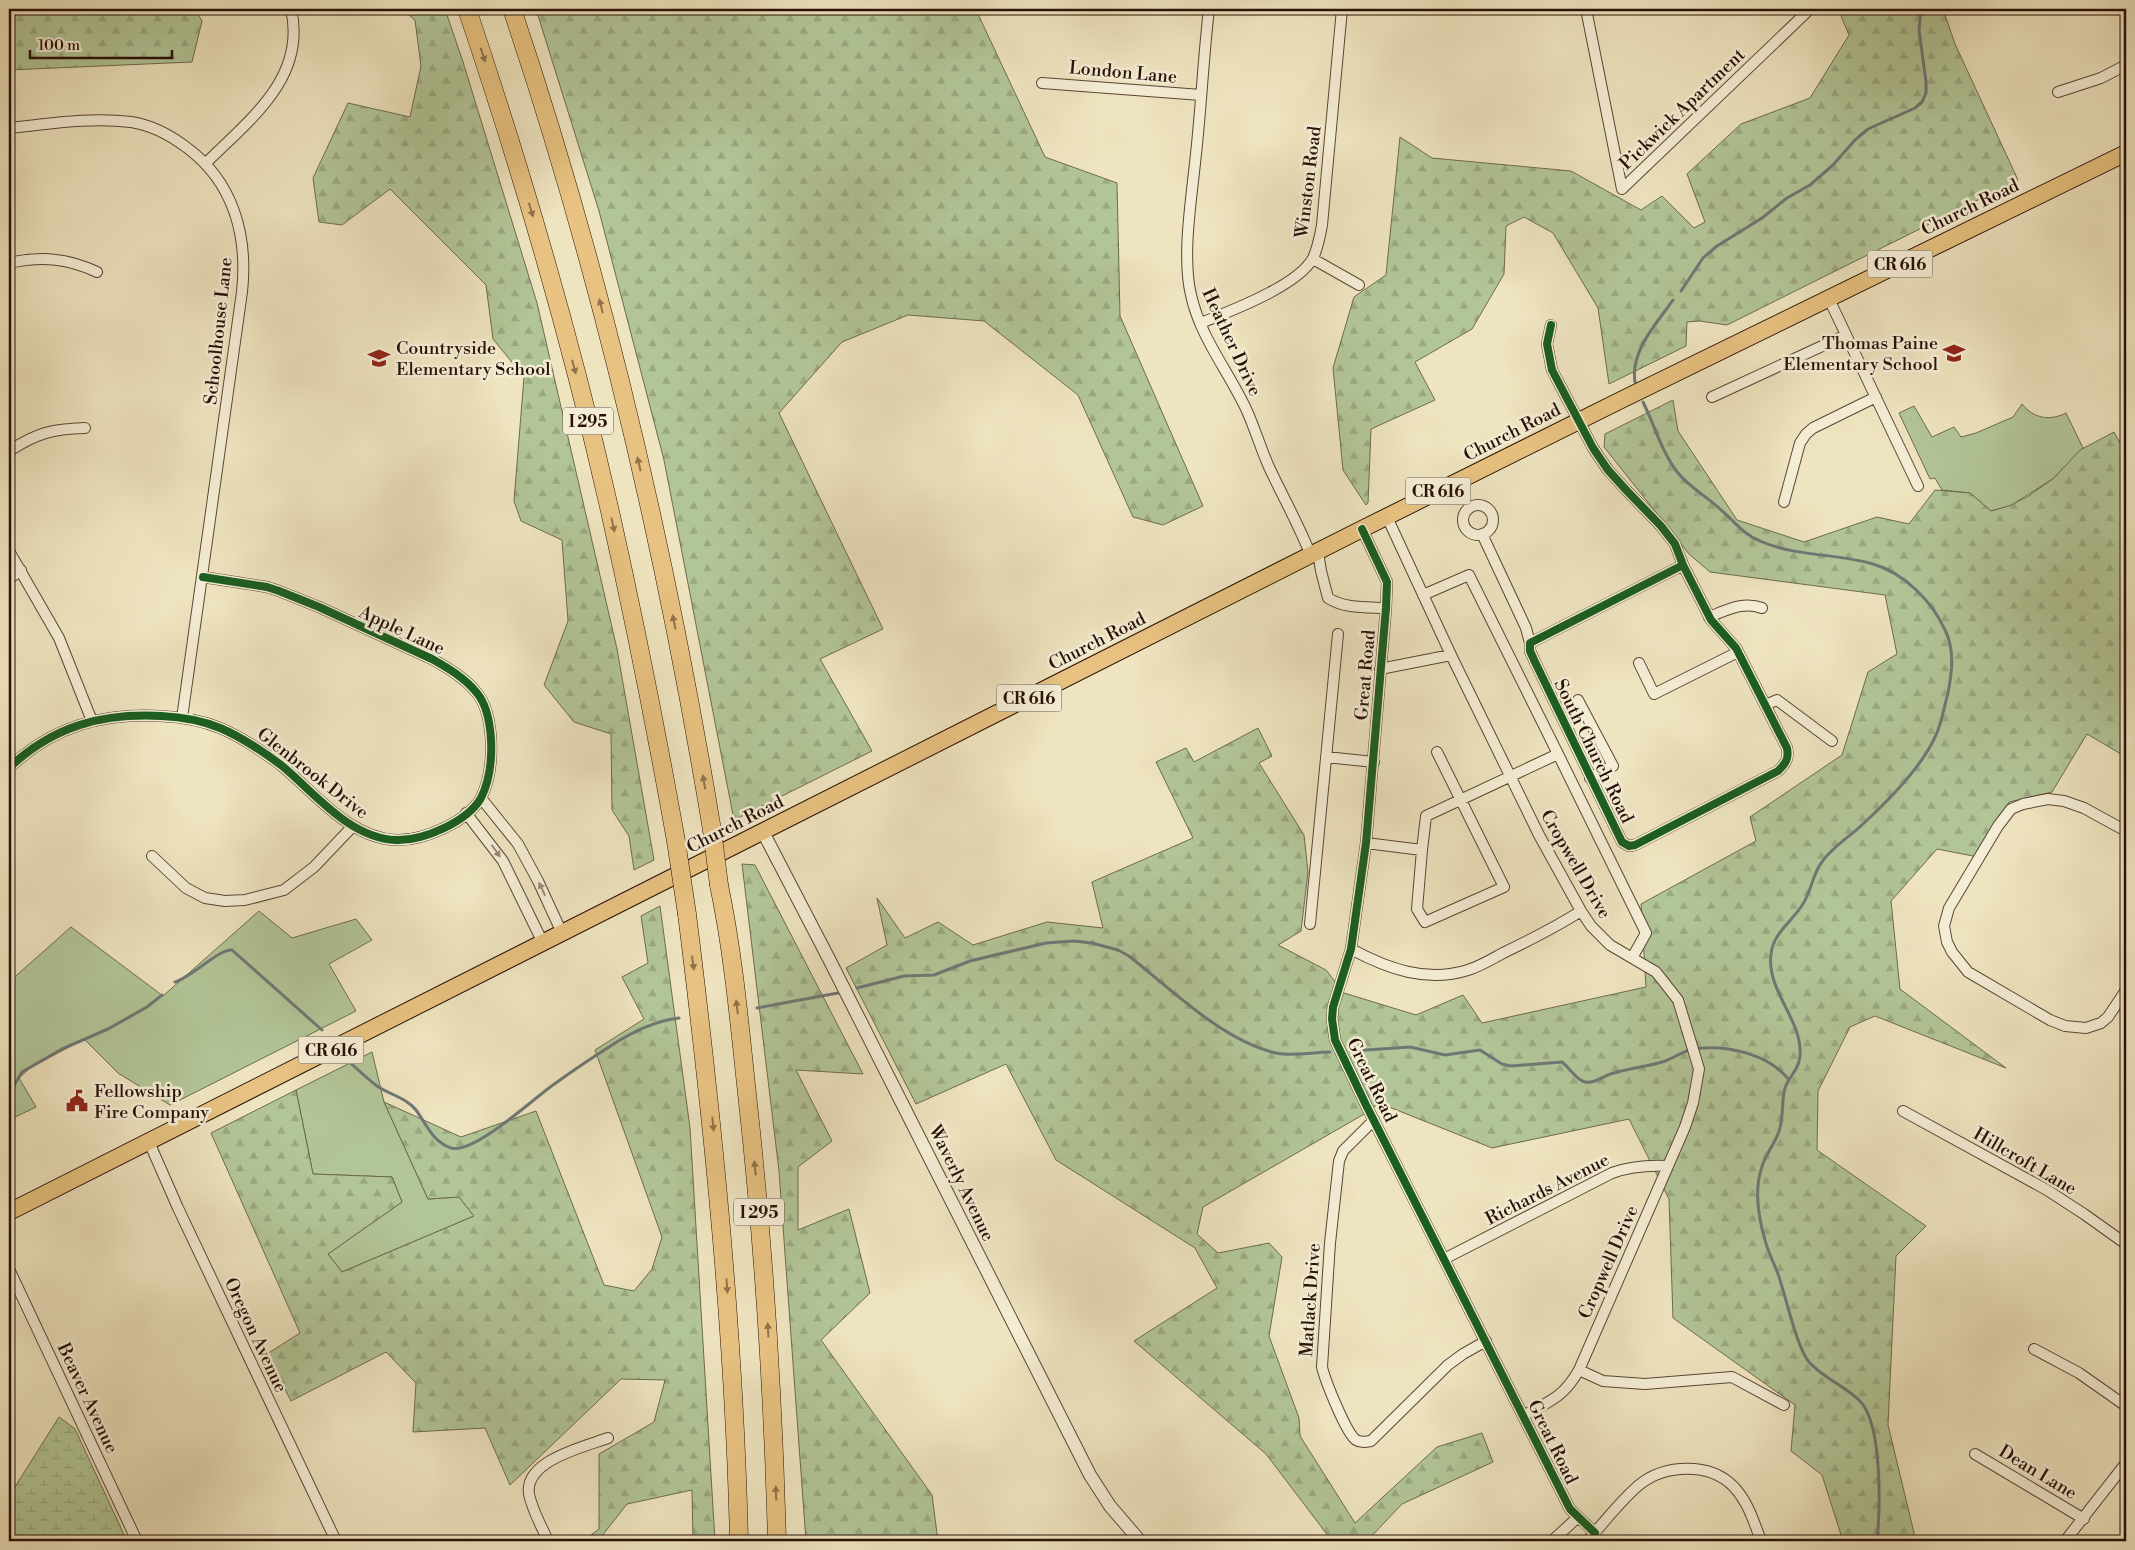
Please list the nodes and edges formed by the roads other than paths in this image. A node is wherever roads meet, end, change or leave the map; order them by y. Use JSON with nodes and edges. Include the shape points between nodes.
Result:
{"nodes":[{"id":1,"x":291,"y":9,"type":"edge"},
{"id":2,"x":467,"y":9,"type":"edge"},
{"id":3,"x":512,"y":9,"type":"edge"},
{"id":4,"x":1209,"y":9,"type":"edge"},
{"id":5,"x":1342,"y":9,"type":"edge"},
{"id":6,"x":1586,"y":9,"type":"edge"},
{"id":7,"x":1810,"y":9,"type":"edge"},
{"id":8,"x":2126,"y":66,"type":"edge"},
{"id":9,"x":1042,"y":83,"type":"dead end"},
{"id":10,"x":2058,"y":92,"type":"dead end"},
{"id":11,"x":1201,"y":95,"type":"junction"},
{"id":12,"x":9,"y":128,"type":"edge"},
{"id":13,"x":2126,"y":153,"type":"edge"},
{"id":14,"x":206,"y":163,"type":"junction"},
{"id":15,"x":1313,"y":259,"type":"junction"},
{"id":16,"x":9,"y":263,"type":"edge"},
{"id":17,"x":97,"y":272,"type":"dead end"},
{"id":18,"x":1359,"y":285,"type":"dead end"},
{"id":19,"x":1829,"y":299,"type":"junction"},
{"id":20,"x":1201,"y":323,"type":"junction"},
{"id":21,"x":1551,"y":325,"type":"dead end"},
{"id":22,"x":1846,"y":335,"type":"junction"},
{"id":23,"x":1712,"y":397,"type":"dead end"},
{"id":24,"x":1876,"y":397,"type":"junction"},
{"id":25,"x":1580,"y":420,"type":"junction"},
{"id":26,"x":85,"y":428,"type":"dead end"},
{"id":27,"x":9,"y":451,"type":"edge"},
{"id":28,"x":1918,"y":486,"type":"dead end"},
{"id":29,"x":1784,"y":502,"type":"dead end"},
{"id":30,"x":1387,"y":517,"type":"junction"},
{"id":31,"x":1362,"y":529,"type":"junction"},
{"id":32,"x":1482,"y":534,"type":"dead end"},
{"id":33,"x":9,"y":551,"type":"edge"},
{"id":34,"x":1314,"y":554,"type":"junction"},
{"id":35,"x":1683,"y":565,"type":"junction"},
{"id":36,"x":20,"y":570,"type":"junction"},
{"id":37,"x":203,"y":577,"type":"junction"},
{"id":38,"x":9,"y":579,"type":"edge"},
{"id":39,"x":1423,"y":595,"type":"junction"},
{"id":40,"x":1386,"y":608,"type":"junction"},
{"id":41,"x":1762,"y":608,"type":"dead end"},
{"id":42,"x":1710,"y":617,"type":"junction"},
{"id":43,"x":1338,"y":634,"type":"dead end"},
{"id":44,"x":1530,"y":643,"type":"junction"},
{"id":45,"x":1738,"y":652,"type":"junction"},
{"id":46,"x":1451,"y":655,"type":"junction"},
{"id":47,"x":1639,"y":663,"type":"dead end"},
{"id":48,"x":1380,"y":669,"type":"junction"},
{"id":49,"x":1578,"y":700,"type":"dead end"},
{"id":50,"x":1765,"y":705,"type":"junction"},
{"id":51,"x":182,"y":718,"type":"junction"},
{"id":52,"x":92,"y":720,"type":"junction"},
{"id":53,"x":1832,"y":741,"type":"dead end"},
{"id":54,"x":1437,"y":752,"type":"dead end"},
{"id":55,"x":1558,"y":754,"type":"junction"},
{"id":56,"x":1326,"y":757,"type":"junction"},
{"id":57,"x":1374,"y":762,"type":"junction"},
{"id":58,"x":9,"y":768,"type":"edge"},
{"id":59,"x":1512,"y":776,"type":"junction"},
{"id":60,"x":1590,"y":778,"type":"junction"},
{"id":61,"x":481,"y":798,"type":"junction"},
{"id":62,"x":1461,"y":800,"type":"junction"},
{"id":63,"x":466,"y":813,"type":"junction"},
{"id":64,"x":353,"y":826,"type":"junction"},
{"id":65,"x":2126,"y":831,"type":"edge"},
{"id":66,"x":762,"y":832,"type":"junction"},
{"id":67,"x":1366,"y":843,"type":"junction"},
{"id":68,"x":1422,"y":850,"type":"junction"},
{"id":69,"x":152,"y":856,"type":"dead end"},
{"id":70,"x":1581,"y":911,"type":"junction"},
{"id":71,"x":1310,"y":924,"type":"dead end"},
{"id":72,"x":562,"y":933,"type":"junction"},
{"id":73,"x":543,"y":943,"type":"junction"},
{"id":74,"x":1351,"y":949,"type":"junction"},
{"id":75,"x":1632,"y":958,"type":"junction"},
{"id":76,"x":2126,"y":990,"type":"edge"},
{"id":77,"x":1903,"y":1111,"type":"dead end"},
{"id":78,"x":1374,"y":1120,"type":"junction"},
{"id":79,"x":149,"y":1142,"type":"junction"},
{"id":80,"x":1668,"y":1166,"type":"junction"},
{"id":81,"x":9,"y":1212,"type":"edge"},
{"id":82,"x":2126,"y":1244,"type":"edge"},
{"id":83,"x":1444,"y":1259,"type":"junction"},
{"id":84,"x":9,"y":1269,"type":"edge"},
{"id":85,"x":1486,"y":1341,"type":"junction"},
{"id":86,"x":2034,"y":1349,"type":"dead end"},
{"id":87,"x":1579,"y":1370,"type":"junction"},
{"id":88,"x":1784,"y":1405,"type":"dead end"},
{"id":89,"x":2126,"y":1406,"type":"edge"},
{"id":90,"x":1523,"y":1416,"type":"junction"},
{"id":91,"x":608,"y":1438,"type":"dead end"},
{"id":92,"x":1975,"y":1454,"type":"dead end"},
{"id":93,"x":2126,"y":1464,"type":"edge"},
{"id":94,"x":1577,"y":1518,"type":"junction"},
{"id":95,"x":2084,"y":1519,"type":"junction"},
{"id":96,"x":1595,"y":1533,"type":"junction"},
{"id":97,"x":137,"y":1541,"type":"edge"},
{"id":98,"x":336,"y":1541,"type":"edge"},
{"id":99,"x":548,"y":1541,"type":"edge"},
{"id":100,"x":739,"y":1541,"type":"edge"},
{"id":101,"x":777,"y":1541,"type":"edge"},
{"id":102,"x":1140,"y":1541,"type":"edge"},
{"id":103,"x":1552,"y":1541,"type":"edge"},
{"id":104,"x":1588,"y":1541,"type":"edge"},
{"id":105,"x":1761,"y":1541,"type":"edge"},
{"id":106,"x":2065,"y":1541,"type":"edge"}],
"edges":[{"from":1,"to":14,"type":"street","via":[[294,44],[279,84],[253,117]]},
{"from":2,"to":100,"type":"highway","number":"I 295","one_way":true,"bridge":true,"via":[[530,207],[582,397],[637,636],[676,841],[714,1136],[735,1414]]},
{"from":101,"to":3,"type":"highway","number":"I 295","one_way":true,"bridge":true,"via":[[762,1249],[742,1049],[728,935],[692,714],[617,370],[573,207]]},
{"from":4,"to":11,"type":"street","name":"Heather Drive"},
{"from":5,"to":15,"type":"street","name":"Winston Road","via":[[1322,225]]},
{"from":6,"to":7,"type":"street","name":"Pickwick Apartment","via":[[1622,189]]},
{"from":8,"to":10,"type":"street"},
{"from":9,"to":11,"type":"street","name":"London Lane"},
{"from":11,"to":20,"type":"street","name":"Heather Drive","via":[[1187,265],[1191,297]]},
{"from":12,"to":14,"type":"street","name":"Schoolhouse Lane","via":[[91,121],[130,122],[163,132]]},
{"from":13,"to":19,"type":"main road","name":"Church Road","number":"CR 616"},
{"from":14,"to":37,"type":"street","name":"Schoolhouse Lane","via":[[222,183],[232,205],[242,242],[244,267]]},
{"from":15,"to":18,"type":"street"},
{"from":15,"to":20,"type":"street","name":"Winston Road","via":[[1303,272],[1283,285]]},
{"from":16,"to":17,"type":"street","via":[[40,258],[62,259]]},
{"from":19,"to":22,"type":"street"},
{"from":19,"to":25,"type":"main road","name":"Church Road","number":"CR 616"},
{"from":20,"to":34,"type":"street","name":"Heather Drive","via":[[1246,410],[1268,466]]},
{"from":21,"to":25,"type":"street","name":"South Church Road","via":[[1547,344],[1552,370]]},
{"from":22,"to":23,"type":"street"},
{"from":22,"to":24,"type":"street"},
{"from":24,"to":28,"type":"street"},
{"from":24,"to":29,"type":"street","via":[[1806,434],[1800,443]]},
{"from":25,"to":30,"type":"main road","name":"Church Road","number":"CR 616"},
{"from":25,"to":35,"type":"street","name":"South Church Road","via":[[1608,470],[1661,526],[1675,544]]},
{"from":26,"to":27,"type":"street","via":[[49,430]]},
{"from":30,"to":31,"type":"main road","name":"Church Road","number":"CR 616"},
{"from":30,"to":39,"type":"street","name":"Cropwell Drive"},
{"from":31,"to":34,"type":"main road","name":"Church Road","number":"CR 616"},
{"from":31,"to":40,"type":"street","name":"Great Road","via":[[1387,582]]},
{"from":32,"to":44,"type":"street","name":"South Church Road"},
{"from":33,"to":36,"type":"street"},
{"from":34,"to":40,"type":"street","name":"Great Road","via":[[1328,598],[1348,606]]},
{"from":34,"to":66,"type":"main road","name":"Church Road","number":"CR 616"},
{"from":35,"to":42,"type":"street","name":"South Church Road"},
{"from":35,"to":44,"type":"street"},
{"from":36,"to":38,"type":"street"},
{"from":36,"to":52,"type":"street","via":[[59,638]]},
{"from":37,"to":51,"type":"street","name":"Schoolhouse Lane"},
{"from":37,"to":61,"type":"street","name":"Apple Lane","via":[[267,587],[286,594],[432,659],[453,672],[478,694],[488,714],[492,756]]},
{"from":39,"to":46,"type":"street","name":"Cropwell Drive"},
{"from":39,"to":55,"type":"street","via":[[1469,575]]},
{"from":40,"to":48,"type":"street","name":"Great Road"},
{"from":41,"to":42,"type":"street","via":[[1752,604]]},
{"from":42,"to":45,"type":"street","name":"South Church Road"},
{"from":43,"to":56,"type":"street"},
{"from":44,"to":60,"type":"street","name":"South Church Road","via":[[1532,656]]},
{"from":45,"to":47,"type":"street","via":[[1654,694]]},
{"from":45,"to":50,"type":"street","name":"South Church Road"},
{"from":46,"to":48,"type":"street"},
{"from":46,"to":59,"type":"street","name":"Cropwell Drive"},
{"from":48,"to":57,"type":"street","name":"Great Road"},
{"from":49,"to":60,"type":"street","via":[[1613,766]]},
{"from":50,"to":53,"type":"street","via":[[1777,700]]},
{"from":50,"to":60,"type":"street","name":"South Church Road","via":[[1787,748],[1789,757],[1786,764],[1635,845],[1628,846],[1622,842]]},
{"from":51,"to":52,"type":"street","name":"Glenbrook Drive","via":[[138,715]]},
{"from":51,"to":64,"type":"street","name":"Glenbrook Drive","via":[[219,727],[256,747]]},
{"from":52,"to":58,"type":"street","name":"Glenbrook Drive","via":[[51,737]]},
{"from":54,"to":62,"type":"street"},
{"from":55,"to":59,"type":"street"},
{"from":55,"to":75,"type":"street","via":[[1646,934]]},
{"from":56,"to":57,"type":"street"},
{"from":56,"to":71,"type":"street"},
{"from":57,"to":67,"type":"street","name":"Great Road"},
{"from":59,"to":62,"type":"street"},
{"from":59,"to":70,"type":"street","name":"Cropwell Drive","via":[[1539,836]]},
{"from":61,"to":63,"type":"street","name":"Glenbrook Drive"},
{"from":72,"to":61,"type":"street","one_way":true,"via":[[518,844]]},
{"from":62,"to":68,"type":"street","via":[[1426,816]]},
{"from":62,"to":68,"type":"street","via":[[1504,888],[1425,922],[1417,909]]},
{"from":63,"to":64,"type":"street","name":"Glenbrook Drive","via":[[441,830],[407,840],[383,838]]},
{"from":63,"to":73,"type":"street","one_way":true,"via":[[503,861]]},
{"from":64,"to":69,"type":"street","via":[[314,867],[284,890],[245,900],[205,898],[186,888]]},
{"from":65,"to":76,"type":"street","via":[[2064,801],[2048,799],[2011,809],[1949,908],[1944,926],[1952,952],[1968,972],[2065,1026],[2086,1028],[2101,1024]]},
{"from":66,"to":72,"type":"main road","name":"Church Road","number":"CR 616"},
{"from":66,"to":102,"type":"street","name":"Waverly Avenue","via":[[1090,1475],[1110,1506]]},
{"from":67,"to":68,"type":"street"},
{"from":67,"to":74,"type":"street","name":"Great Road"},
{"from":70,"to":74,"type":"street","via":[[1474,968],[1450,974],[1405,973]]},
{"from":70,"to":75,"type":"street","name":"Cropwell Drive","via":[[1600,936]]},
{"from":72,"to":73,"type":"main road","name":"Church Road","number":"CR 616"},
{"from":73,"to":79,"type":"main road","name":"Church Road","number":"CR 616"},
{"from":74,"to":78,"type":"street","name":"Great Road","via":[[1333,1007],[1334,1031],[1341,1054]]},
{"from":75,"to":80,"type":"street","name":"Cropwell Drive","via":[[1656,972],[1678,1000],[1699,1069],[1689,1116]]},
{"from":77,"to":82,"type":"street","name":"Hillcroft Lane","via":[[2046,1190]]},
{"from":78,"to":83,"type":"street","name":"Great Road"},
{"from":78,"to":85,"type":"street","name":"Matlack Drive","via":[[1341,1156],[1336,1173],[1330,1243],[1322,1367],[1350,1432],[1358,1441],[1371,1441],[1452,1362]]},
{"from":79,"to":81,"type":"main road","name":"Church Road","number":"CR 616"},
{"from":79,"to":98,"type":"street","name":"Oregon Avenue"},
{"from":80,"to":83,"type":"street","name":"Richards Avenue","via":[[1646,1165],[1612,1173]]},
{"from":80,"to":87,"type":"street","name":"Cropwell Drive"},
{"from":83,"to":85,"type":"street","name":"Great Road"},
{"from":84,"to":97,"type":"street","name":"Beaver Avenue"},
{"from":85,"to":90,"type":"street","name":"Great Road"},
{"from":86,"to":89,"type":"street","via":[[2079,1373]]},
{"from":87,"to":88,"type":"street","via":[[1603,1381],[1645,1384],[1732,1377]]},
{"from":87,"to":90,"type":"street","name":"Cropwell Drive","via":[[1566,1390]]},
{"from":90,"to":94,"type":"street","name":"Great Road"},
{"from":91,"to":99,"type":"street","via":[[548,1462],[535,1472],[530,1481],[530,1494]]},
{"from":92,"to":95,"type":"street","name":"Dean Lane"},
{"from":93,"to":95,"type":"street"},
{"from":94,"to":96,"type":"street","name":"Great Road"},
{"from":94,"to":103,"type":"street"},
{"from":95,"to":106,"type":"street"},
{"from":96,"to":104,"type":"street"},
{"from":96,"to":105,"type":"street","via":[[1631,1493],[1650,1478],[1675,1469],[1708,1472],[1733,1486],[1752,1516]]}]}
